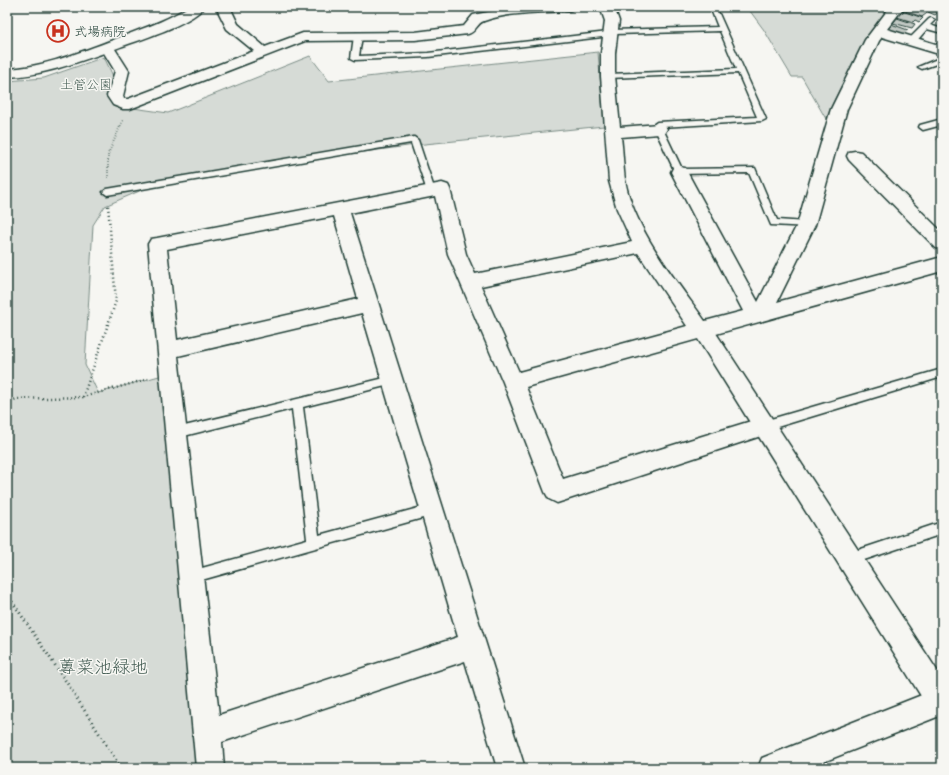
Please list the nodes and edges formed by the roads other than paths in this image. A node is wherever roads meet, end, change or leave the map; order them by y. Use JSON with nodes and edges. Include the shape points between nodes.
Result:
{"nodes":[{"id":1,"x":197,"y":7,"type":"edge"},
{"id":2,"x":222,"y":7,"type":"edge"},
{"id":3,"x":566,"y":7,"type":"edge"},
{"id":4,"x":607,"y":7,"type":"edge"},
{"id":5,"x":713,"y":7,"type":"edge"},
{"id":6,"x":897,"y":7,"type":"edge"},
{"id":7,"x":723,"y":29,"type":"junction"},
{"id":8,"x":878,"y":31,"type":"junction"},
{"id":9,"x":942,"y":31,"type":"edge"},
{"id":10,"x":611,"y":33,"type":"junction"},
{"id":11,"x":358,"y":36,"type":"junction"},
{"id":12,"x":911,"y":42,"type":"junction"},
{"id":13,"x":107,"y":47,"type":"junction"},
{"id":14,"x":942,"y":51,"type":"edge"},
{"id":15,"x":263,"y":52,"type":"junction"},
{"id":16,"x":942,"y":59,"type":"edge"},
{"id":17,"x":922,"y":67,"type":"dead end"},
{"id":18,"x":741,"y":71,"type":"junction"},
{"id":19,"x":7,"y":73,"type":"edge"},
{"id":20,"x":608,"y":76,"type":"junction"},
{"id":21,"x":942,"y":122,"type":"edge"},
{"id":22,"x":923,"y":127,"type":"dead end"},
{"id":23,"x":659,"y":129,"type":"junction"},
{"id":24,"x":613,"y":133,"type":"junction"},
{"id":25,"x":855,"y":156,"type":"dead end"},
{"id":26,"x":679,"y":172,"type":"junction"},
{"id":27,"x":431,"y":191,"type":"junction"},
{"id":28,"x":107,"y":192,"type":"road end"},
{"id":29,"x":340,"y":208,"type":"junction"},
{"id":30,"x":806,"y":225,"type":"junction"},
{"id":31,"x":942,"y":243,"type":"edge"},
{"id":32,"x":643,"y":246,"type":"junction"},
{"id":33,"x":942,"y":264,"type":"edge"},
{"id":34,"x":468,"y":282,"type":"junction"},
{"id":35,"x":370,"y":304,"type":"junction"},
{"id":36,"x":758,"y":314,"type":"junction"},
{"id":37,"x":701,"y":330,"type":"junction"},
{"id":38,"x":168,"y":350,"type":"junction"},
{"id":39,"x":942,"y":373,"type":"edge"},
{"id":40,"x":393,"y":380,"type":"junction"},
{"id":41,"x":514,"y":382,"type":"junction"},
{"id":42,"x":297,"y":404,"type":"junction"},
{"id":43,"x":764,"y":426,"type":"junction"},
{"id":44,"x":176,"y":433,"type":"junction"},
{"id":45,"x":433,"y":510,"type":"junction"},
{"id":46,"x":942,"y":528,"type":"edge"},
{"id":47,"x":314,"y":543,"type":"junction"},
{"id":48,"x":849,"y":559,"type":"junction"},
{"id":49,"x":191,"y":577,"type":"junction"},
{"id":50,"x":474,"y":644,"type":"junction"},
{"id":51,"x":941,"y":704,"type":"edge"},
{"id":52,"x":207,"y":733,"type":"junction"},
{"id":53,"x":784,"y":766,"type":"edge"},
{"id":54,"x":210,"y":768,"type":"edge"},
{"id":55,"x":512,"y":768,"type":"edge"}],
"edges":[{"from":1,"to":13,"type":"street","via":[[160,26]]},
{"from":2,"to":15,"type":"street","via":[[232,26]]},
{"from":3,"to":11,"type":"street","via":[[508,12],[478,18],[468,30],[459,32],[415,36]]},
{"from":4,"to":10,"type":"street","via":[[612,22]]},
{"from":5,"to":7,"type":"lane"},
{"from":6,"to":8,"type":"street"},
{"from":7,"to":10,"type":"lane"},
{"from":7,"to":18,"type":"lane"},
{"from":8,"to":12,"type":"street"},
{"from":8,"to":30,"type":"street","via":[[838,109]]},
{"from":9,"to":12,"type":"lane","via":[[928,23]]},
{"from":10,"to":11,"type":"lane","via":[[428,55],[355,58]]},
{"from":10,"to":20,"type":"street"},
{"from":11,"to":15,"type":"street","via":[[303,37]]},
{"from":12,"to":14,"type":"street"},
{"from":13,"to":15,"type":"street","via":[[122,71],[115,96],[118,102],[123,104],[130,104]]},
{"from":13,"to":19,"type":"street","via":[[40,69]]},
{"from":16,"to":17,"type":"lane"},
{"from":18,"to":20,"type":"lane"},
{"from":18,"to":23,"type":"lane","via":[[762,119],[657,125]]},
{"from":20,"to":24,"type":"street"},
{"from":21,"to":22,"type":"lane"},
{"from":23,"to":24,"type":"street"},
{"from":23,"to":26,"type":"lane"},
{"from":24,"to":32,"type":"street","via":[[617,181],[626,209]]},
{"from":25,"to":31,"type":"street"},
{"from":26,"to":30,"type":"lane","via":[[752,170],[774,223]]},
{"from":26,"to":36,"type":"street"},
{"from":27,"to":28,"type":"lane","via":[[414,140]]},
{"from":27,"to":29,"type":"street"},
{"from":27,"to":34,"type":"street","via":[[442,189],[457,254]]},
{"from":29,"to":35,"type":"street"},
{"from":29,"to":38,"type":"street","via":[[157,244]]},
{"from":30,"to":36,"type":"street"},
{"from":32,"to":34,"type":"street"},
{"from":32,"to":37,"type":"street"},
{"from":33,"to":36,"type":"street"},
{"from":34,"to":41,"type":"street"},
{"from":35,"to":38,"type":"street"},
{"from":35,"to":40,"type":"street"},
{"from":36,"to":37,"type":"street"},
{"from":37,"to":41,"type":"street"},
{"from":37,"to":43,"type":"street"},
{"from":38,"to":44,"type":"street"},
{"from":39,"to":43,"type":"lane"},
{"from":40,"to":42,"type":"lane"},
{"from":40,"to":45,"type":"street"},
{"from":41,"to":43,"type":"street","via":[[557,492]]},
{"from":42,"to":44,"type":"lane"},
{"from":42,"to":47,"type":"lane"},
{"from":43,"to":48,"type":"street"},
{"from":44,"to":49,"type":"street"},
{"from":45,"to":47,"type":"lane"},
{"from":45,"to":50,"type":"street"},
{"from":46,"to":48,"type":"lane"},
{"from":47,"to":49,"type":"lane"},
{"from":48,"to":51,"type":"street"},
{"from":49,"to":52,"type":"street"},
{"from":50,"to":52,"type":"street"},
{"from":50,"to":55,"type":"street"},
{"from":51,"to":53,"type":"street"},
{"from":52,"to":54,"type":"street"}]}
